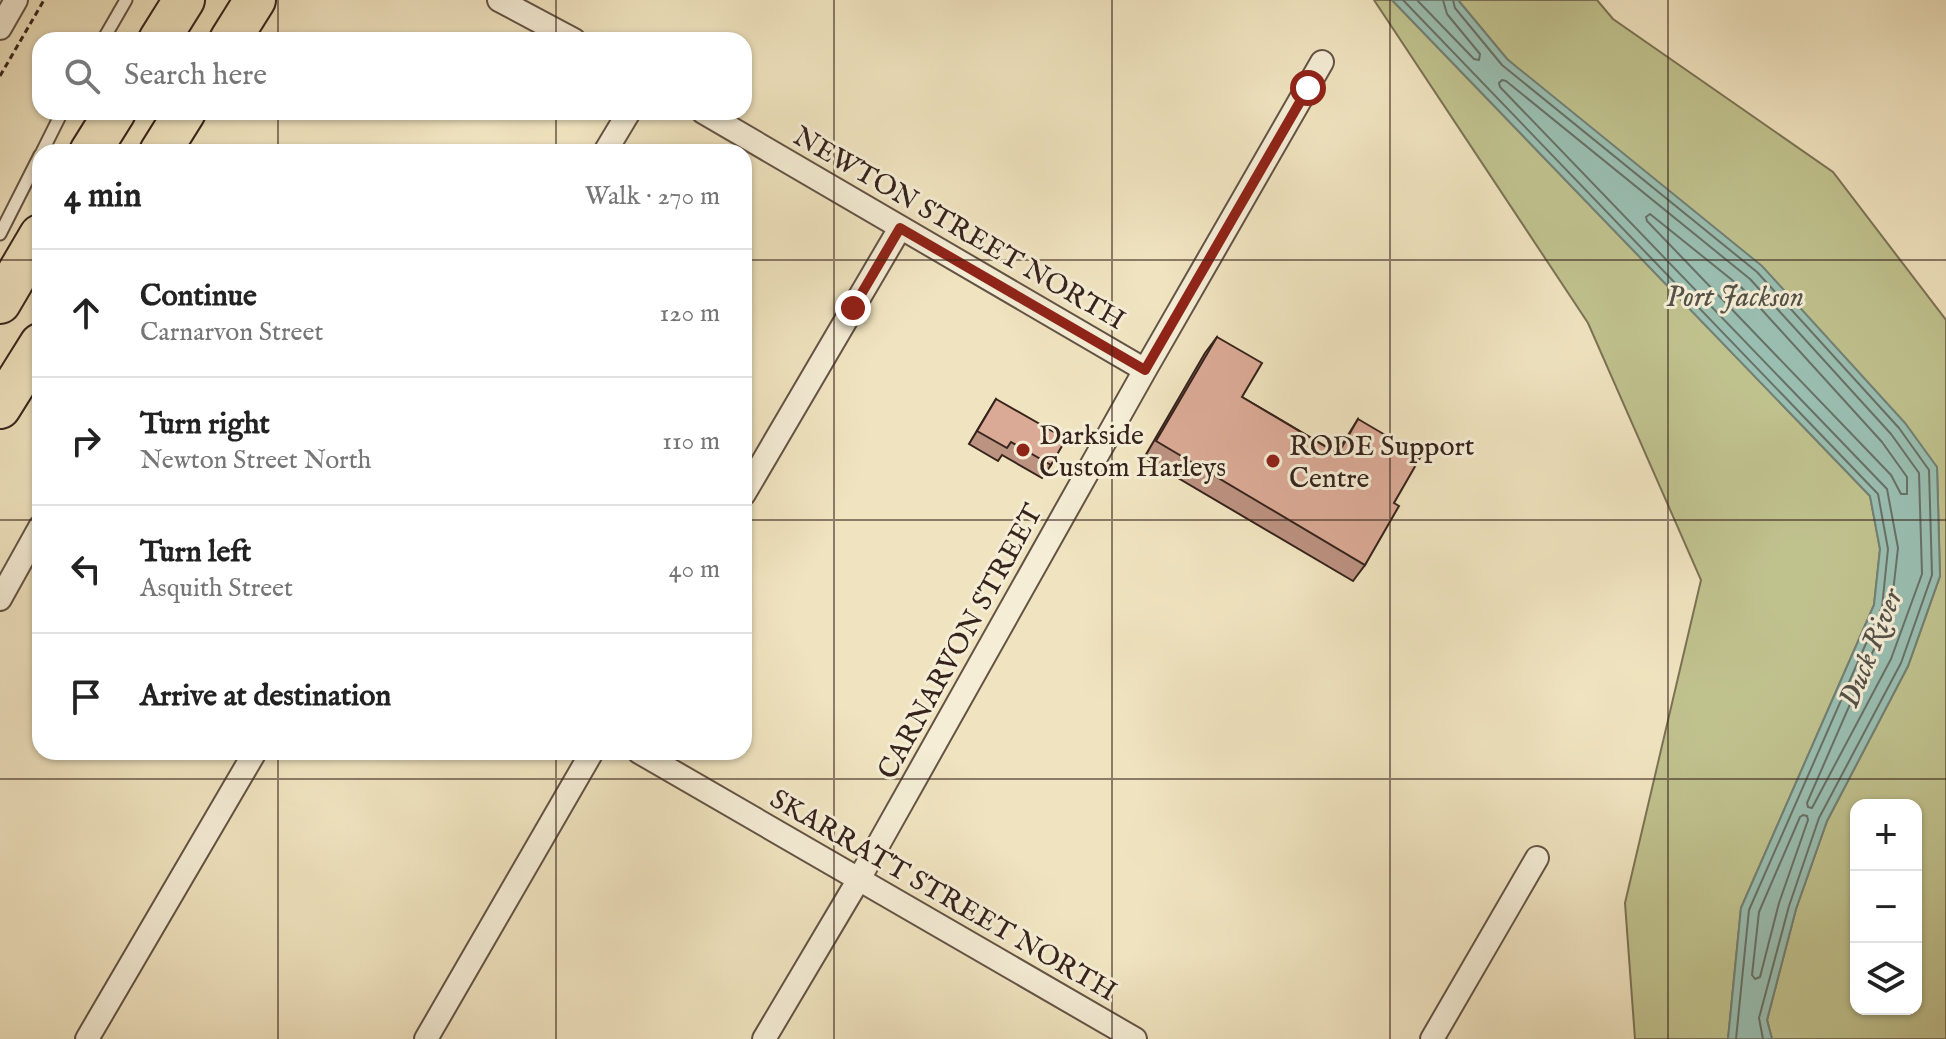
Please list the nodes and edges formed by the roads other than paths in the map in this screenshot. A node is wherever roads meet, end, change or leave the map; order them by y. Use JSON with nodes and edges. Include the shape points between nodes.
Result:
{"nodes":[{"id":1,"x":16,"y":0,"type":"edge"},
{"id":2,"x":126,"y":0,"type":"edge"},
{"id":3,"x":184,"y":0,"type":"edge"},
{"id":4,"x":255,"y":0,"type":"edge"},
{"id":5,"x":499,"y":0,"type":"edge"},
{"id":6,"x":0,"y":28,"type":"edge"},
{"id":7,"x":108,"y":32,"type":"edge"},
{"id":8,"x":164,"y":32,"type":"edge"},
{"id":9,"x":235,"y":32,"type":"edge"},
{"id":10,"x":559,"y":32,"type":"edge"},
{"id":11,"x":1322,"y":62,"type":"dead end"},
{"id":12,"x":58,"y":120,"type":"edge"},
{"id":13,"x":110,"y":120,"type":"edge"},
{"id":14,"x":180,"y":120,"type":"edge"},
{"id":15,"x":624,"y":120,"type":"edge"},
{"id":16,"x":717,"y":120,"type":"edge"},
{"id":17,"x":46,"y":144,"type":"edge"},
{"id":18,"x":95,"y":144,"type":"edge"},
{"id":19,"x":165,"y":144,"type":"edge"},
{"id":20,"x":610,"y":144,"type":"edge"},
{"id":21,"x":32,"y":172,"type":"edge"},
{"id":22,"x":900,"y":228,"type":"junction"},
{"id":23,"x":0,"y":234,"type":"edge"},
{"id":24,"x":32,"y":249,"type":"edge"},
{"id":25,"x":0,"y":303,"type":"edge"},
{"id":26,"x":32,"y":357,"type":"edge"},
{"id":27,"x":1145,"y":370,"type":"junction"},
{"id":28,"x":0,"y":408,"type":"edge"},
{"id":29,"x":752,"y":480,"type":"edge"},
{"id":30,"x":32,"y":541,"type":"edge"},
{"id":31,"x":0,"y":599,"type":"edge"},
{"id":32,"x":250,"y":760,"type":"edge"},
{"id":33,"x":587,"y":760,"type":"edge"},
{"id":34,"x":653,"y":760,"type":"edge"},
{"id":35,"x":1537,"y":858,"type":"dead end"},
{"id":36,"x":859,"y":879,"type":"junction"},
{"id":37,"x":1103,"y":1031,"type":"edge"},
{"id":38,"x":87,"y":1039,"type":"edge"},
{"id":39,"x":426,"y":1039,"type":"edge"},
{"id":40,"x":764,"y":1039,"type":"edge"},
{"id":41,"x":1135,"y":1039,"type":"edge"},
{"id":42,"x":1432,"y":1039,"type":"edge"}],
"edges":[{"from":1,"to":6,"type":"street"},
{"from":2,"to":7,"type":"lane"},
{"from":3,"to":8,"type":"highway"},
{"from":4,"to":9,"type":"highway"},
{"from":5,"to":10,"type":"street"},
{"from":11,"to":27,"type":"street","name":"CARNARVON STREET"},
{"from":12,"to":17,"type":"lane"},
{"from":13,"to":18,"type":"highway"},
{"from":14,"to":19,"type":"highway"},
{"from":15,"to":20,"type":"street"},
{"from":16,"to":22,"type":"street","name":"NEWTON STREET NORTH"},
{"from":21,"to":23,"type":"lane"},
{"from":22,"to":27,"type":"street","name":"NEWTON STREET NORTH"},
{"from":22,"to":29,"type":"street"},
{"from":24,"to":25,"type":"highway"},
{"from":26,"to":28,"type":"highway"},
{"from":27,"to":36,"type":"street","name":"CARNARVON STREET"},
{"from":30,"to":31,"type":"street"},
{"from":32,"to":38,"type":"street"},
{"from":33,"to":39,"type":"street"},
{"from":34,"to":36,"type":"street","name":"SKARRATT STREET NORTH"},
{"from":35,"to":42,"type":"street"},
{"from":36,"to":37,"type":"street","name":"SKARRATT STREET NORTH"},
{"from":36,"to":40,"type":"street","name":"CARNARVON STREET"},
{"from":37,"to":41,"type":"street","name":"SKARRATT STREET NORTH"}]}
